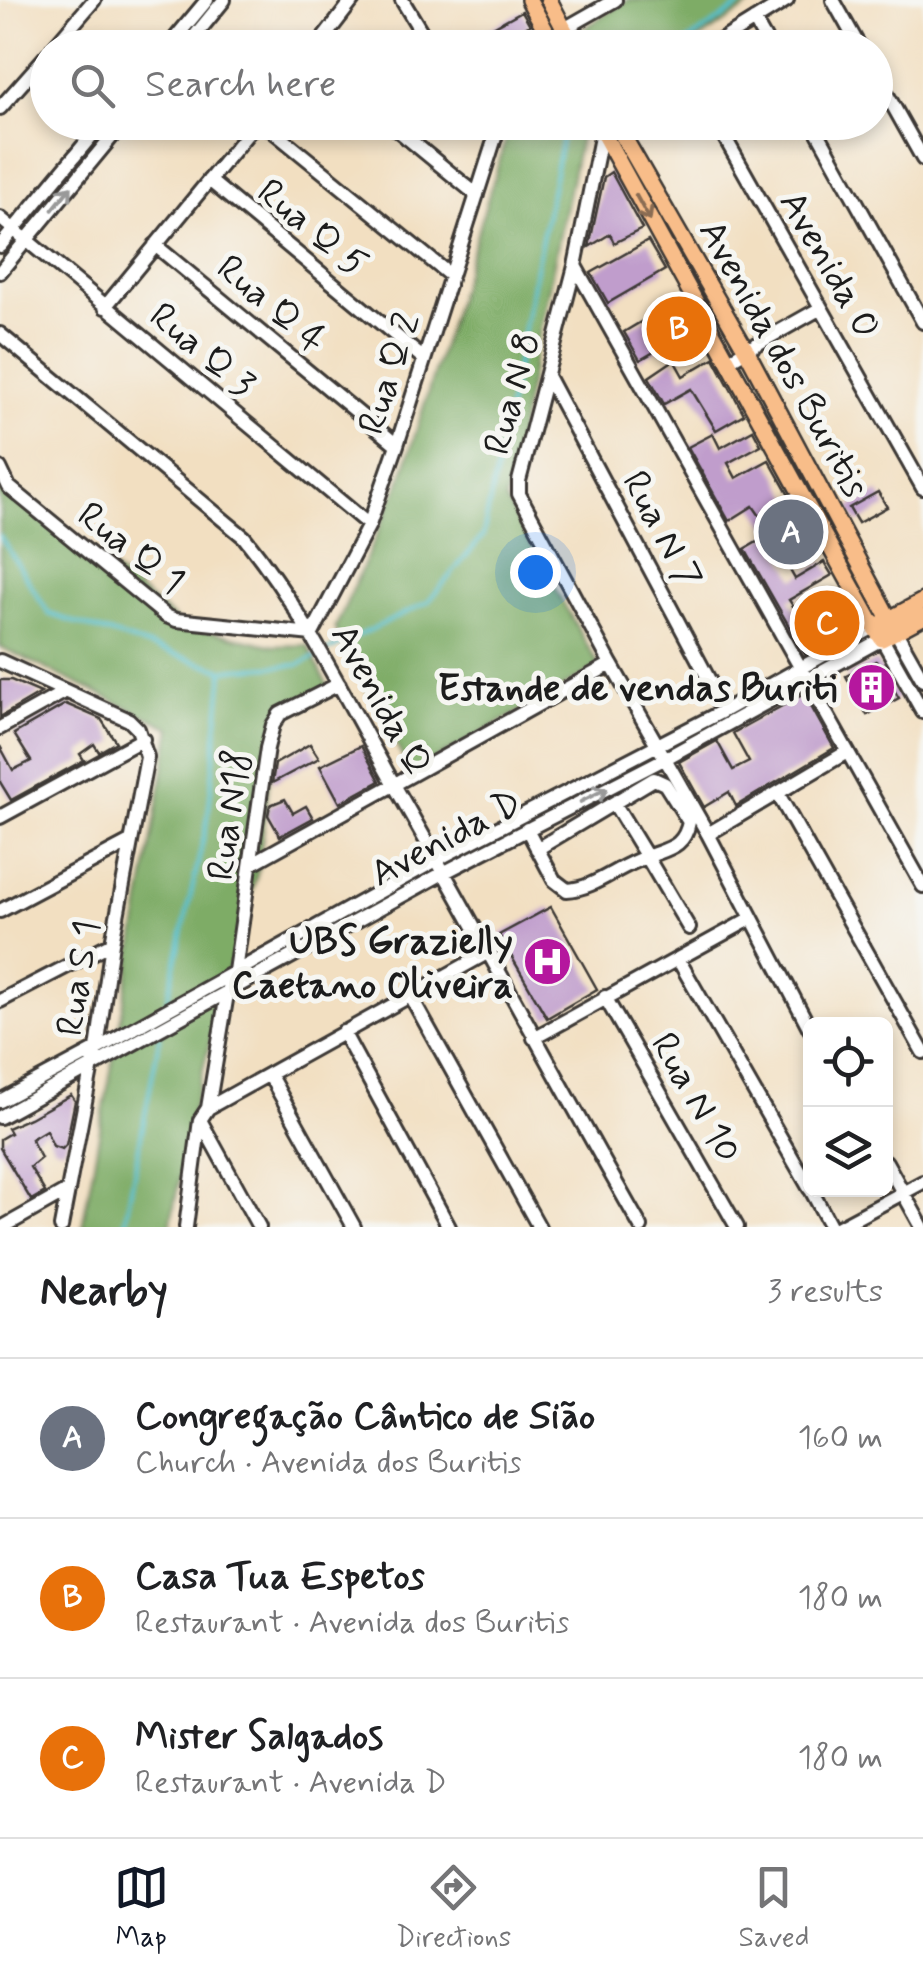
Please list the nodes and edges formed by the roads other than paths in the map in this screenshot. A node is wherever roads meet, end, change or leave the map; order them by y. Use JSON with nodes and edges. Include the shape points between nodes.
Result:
{"nodes":[{"id":1,"x":94,"y":0,"type":"edge"},
{"id":2,"x":207,"y":0,"type":"edge"},
{"id":3,"x":224,"y":0,"type":"edge"},
{"id":4,"x":353,"y":0,"type":"edge"},
{"id":5,"x":402,"y":0,"type":"edge"},
{"id":6,"x":529,"y":0,"type":"edge"},
{"id":7,"x":549,"y":0,"type":"edge"},
{"id":8,"x":615,"y":0,"type":"edge"},
{"id":9,"x":786,"y":0,"type":"edge"},
{"id":10,"x":832,"y":0,"type":"edge"},
{"id":11,"x":754,"y":20,"type":"junction"},
{"id":12,"x":68,"y":30,"type":"edge"},
{"id":13,"x":182,"y":30,"type":"edge"},
{"id":14,"x":200,"y":30,"type":"edge"},
{"id":15,"x":330,"y":30,"type":"edge"},
{"id":16,"x":420,"y":30,"type":"edge"},
{"id":17,"x":546,"y":30,"type":"edge"},
{"id":18,"x":551,"y":30,"type":"edge"},
{"id":19,"x":569,"y":30,"type":"edge"},
{"id":20,"x":738,"y":30,"type":"edge"},
{"id":21,"x":760,"y":30,"type":"edge"},
{"id":22,"x":850,"y":30,"type":"edge"},
{"id":23,"x":30,"y":74,"type":"edge"},
{"id":24,"x":893,"y":105,"type":"edge"},
{"id":25,"x":0,"y":108,"type":"edge"},
{"id":26,"x":88,"y":140,"type":"edge"},
{"id":27,"x":109,"y":140,"type":"edge"},
{"id":28,"x":243,"y":140,"type":"edge"},
{"id":29,"x":281,"y":140,"type":"edge"},
{"id":30,"x":408,"y":140,"type":"edge"},
{"id":31,"x":494,"y":140,"type":"edge"},
{"id":32,"x":602,"y":140,"type":"edge"},
{"id":33,"x":613,"y":140,"type":"edge"},
{"id":34,"x":614,"y":140,"type":"edge"},
{"id":35,"x":726,"y":140,"type":"edge"},
{"id":36,"x":822,"y":140,"type":"edge"},
{"id":37,"x":923,"y":158,"type":"edge"},
{"id":38,"x":209,"y":180,"type":"junction"},
{"id":39,"x":477,"y":196,"type":"junction"},
{"id":40,"x":0,"y":218,"type":"edge"},
{"id":41,"x":14,"y":229,"type":"junction"},
{"id":42,"x":27,"y":240,"type":"junction"},
{"id":43,"x":156,"y":245,"type":"junction"},
{"id":44,"x":0,"y":246,"type":"edge"},
{"id":45,"x":575,"y":266,"type":"junction"},
{"id":46,"x":0,"y":272,"type":"edge"},
{"id":47,"x":451,"y":276,"type":"junction"},
{"id":48,"x":105,"y":306,"type":"junction"},
{"id":49,"x":822,"y":308,"type":"junction"},
{"id":50,"x":923,"y":322,"type":"edge"},
{"id":51,"x":0,"y":334,"type":"edge"},
{"id":52,"x":746,"y":350,"type":"junction"},
{"id":53,"x":424,"y":359,"type":"junction"},
{"id":54,"x":727,"y":362,"type":"junction"},
{"id":55,"x":547,"y":376,"type":"junction"},
{"id":56,"x":397,"y":445,"type":"junction"},
{"id":57,"x":0,"y":468,"type":"edge"},
{"id":58,"x":923,"y":488,"type":"edge"},
{"id":59,"x":369,"y":525,"type":"junction"},
{"id":60,"x":923,"y":601,"type":"edge"},
{"id":61,"x":923,"y":617,"type":"edge"},
{"id":62,"x":886,"y":629,"type":"junction"},
{"id":63,"x":312,"y":634,"type":"junction"},
{"id":64,"x":0,"y":661,"type":"edge"},
{"id":65,"x":611,"y":664,"type":"junction"},
{"id":66,"x":800,"y":667,"type":"junction"},
{"id":67,"x":808,"y":680,"type":"junction"},
{"id":68,"x":923,"y":680,"type":"edge"},
{"id":69,"x":339,"y":684,"type":"junction"},
{"id":70,"x":66,"y":691,"type":"junction"},
{"id":71,"x":726,"y":710,"type":"junction"},
{"id":72,"x":923,"y":712,"type":"edge"},
{"id":73,"x":0,"y":728,"type":"edge"},
{"id":74,"x":143,"y":739,"type":"junction"},
{"id":75,"x":657,"y":744,"type":"junction"},
{"id":76,"x":847,"y":752,"type":"junction"},
{"id":77,"x":666,"y":758,"type":"junction"},
{"id":78,"x":394,"y":785,"type":"junction"},
{"id":79,"x":778,"y":794,"type":"junction"},
{"id":80,"x":614,"y":803,"type":"junction"},
{"id":81,"x":0,"y":818,"type":"edge"},
{"id":82,"x":527,"y":830,"type":"junction"},
{"id":83,"x":708,"y":834,"type":"junction"},
{"id":84,"x":130,"y":842,"type":"junction"},
{"id":85,"x":537,"y":848,"type":"junction"},
{"id":86,"x":647,"y":857,"type":"junction"},
{"id":87,"x":251,"y":864,"type":"junction"},
{"id":88,"x":441,"y":866,"type":"junction"},
{"id":89,"x":923,"y":886,"type":"edge"},
{"id":90,"x":0,"y":911,"type":"edge"},
{"id":91,"x":752,"y":918,"type":"junction"},
{"id":92,"x":689,"y":928,"type":"dead end"},
{"id":93,"x":112,"y":943,"type":"junction"},
{"id":94,"x":487,"y":953,"type":"junction"},
{"id":95,"x":678,"y":958,"type":"junction"},
{"id":96,"x":235,"y":971,"type":"junction"},
{"id":97,"x":227,"y":994,"type":"junction"},
{"id":98,"x":410,"y":995,"type":"junction"},
{"id":99,"x":605,"y":996,"type":"junction"},
{"id":100,"x":0,"y":1001,"type":"edge"},
{"id":101,"x":803,"y":1017,"type":"edge"},
{"id":102,"x":166,"y":1018,"type":"junction"},
{"id":103,"x":342,"y":1032,"type":"junction"},
{"id":104,"x":534,"y":1038,"type":"junction"},
{"id":105,"x":98,"y":1049,"type":"junction"},
{"id":106,"x":923,"y":1052,"type":"edge"},
{"id":107,"x":92,"y":1065,"type":"junction"},
{"id":108,"x":269,"y":1074,"type":"junction"},
{"id":109,"x":0,"y":1101,"type":"edge"},
{"id":110,"x":204,"y":1114,"type":"junction"},
{"id":111,"x":0,"y":1117,"type":"edge"},
{"id":112,"x":893,"y":1174,"type":"edge"},
{"id":113,"x":803,"y":1175,"type":"edge"},
{"id":114,"x":923,"y":1182,"type":"edge"},
{"id":115,"x":67,"y":1192,"type":"junction"},
{"id":116,"x":904,"y":1194,"type":"junction"},
{"id":117,"x":815,"y":1197,"type":"edge"},
{"id":118,"x":3,"y":1227,"type":"edge"},
{"id":119,"x":62,"y":1227,"type":"edge"},
{"id":120,"x":186,"y":1227,"type":"edge"},
{"id":121,"x":260,"y":1227,"type":"edge"},
{"id":122,"x":354,"y":1227,"type":"edge"},
{"id":123,"x":449,"y":1227,"type":"edge"},
{"id":124,"x":538,"y":1227,"type":"edge"},
{"id":125,"x":641,"y":1227,"type":"edge"},
{"id":126,"x":737,"y":1227,"type":"edge"},
{"id":127,"x":831,"y":1227,"type":"edge"},
{"id":128,"x":839,"y":1227,"type":"edge"},
{"id":129,"x":922,"y":1227,"type":"edge"}],
"edges":[{"from":1,"to":12,"type":"street"},
{"from":2,"to":13,"type":"street"},
{"from":3,"to":14,"type":"street"},
{"from":4,"to":15,"type":"street"},
{"from":5,"to":16,"type":"street"},
{"from":6,"to":17,"type":"main road"},
{"from":7,"to":18,"type":"main road"},
{"from":8,"to":19,"type":"street"},
{"from":9,"to":11,"type":"street"},
{"from":10,"to":22,"type":"street"},
{"from":11,"to":20,"type":"street"},
{"from":11,"to":21,"type":"street"},
{"from":23,"to":25,"type":"street"},
{"from":24,"to":37,"type":"street"},
{"from":26,"to":41,"type":"street"},
{"from":42,"to":27,"type":"street","one_way":true},
{"from":28,"to":38,"type":"street"},
{"from":29,"to":47,"type":"street"},
{"from":30,"to":39,"type":"street"},
{"from":31,"to":39,"type":"street","name":"Rua Q 2"},
{"from":32,"to":45,"type":"street","name":"Rua N 8"},
{"from":33,"to":54,"type":"main road","name":"Avenida dos Buritis","one_way":true},
{"from":34,"to":52,"type":"main road","name":"Avenida dos Buritis"},
{"from":35,"to":49,"type":"street","name":"Avenida O"},
{"from":36,"to":50,"type":"street"},
{"from":38,"to":43,"type":"street"},
{"from":38,"to":53,"type":"street","name":"Rua Q 5"},
{"from":39,"to":47,"type":"street","name":"Rua Q 2"},
{"from":40,"to":41,"type":"street","name":"Rua Q 3"},
{"from":41,"to":42,"type":"street","name":"Rua Q 3"},
{"from":41,"to":44,"type":"street"},
{"from":42,"to":46,"type":"street"},
{"from":42,"to":48,"type":"street","name":"Rua Q 3"},
{"from":43,"to":48,"type":"street"},
{"from":43,"to":56,"type":"street","name":"Rua Q 4"},
{"from":45,"to":55,"type":"street","name":"Rua N 8"},
{"from":45,"to":66,"type":"street"},
{"from":47,"to":53,"type":"street","name":"Rua Q 2"},
{"from":48,"to":59,"type":"street","name":"Rua Q 3"},
{"from":49,"to":52,"type":"street"},
{"from":49,"to":58,"type":"street","name":"Avenida O"},
{"from":51,"to":63,"type":"street","name":"Avenida Q","via":[[244,537]]},
{"from":52,"to":54,"type":"street"},
{"from":52,"to":62,"type":"main road","name":"Avenida dos Buritis"},
{"from":53,"to":56,"type":"street","name":"Rua Q 2"},
{"from":54,"to":62,"type":"main road","name":"Avenida dos Buritis"},
{"from":55,"to":65,"type":"street","name":"Rua N 8","via":[[519,494]]},
{"from":55,"to":71,"type":"street","name":"Rua N 7"},
{"from":56,"to":59,"type":"street","name":"Rua Q 2"},
{"from":57,"to":63,"type":"street","name":"Rua Q 1","via":[[8,487],[166,616]]},
{"from":59,"to":63,"type":"street","name":"Rua Q 2"},
{"from":60,"to":62,"type":"main road","name":"Avenida D"},
{"from":61,"to":62,"type":"main road","name":"Avenida D"},
{"from":62,"to":66,"type":"street","name":"Avenida D"},
{"from":62,"to":67,"type":"street","name":"Avenida D"},
{"from":62,"to":68,"type":"street","name":"Avenida dos Buritis"},
{"from":62,"to":72,"type":"street","name":"Avenida dos Buritis"},
{"from":63,"to":69,"type":"street","name":"Avenida Q"},
{"from":64,"to":70,"type":"street"},
{"from":65,"to":75,"type":"street","name":"Rua N 8"},
{"from":65,"to":78,"type":"street"},
{"from":66,"to":67,"type":"street"},
{"from":66,"to":71,"type":"street","name":"Avenida D"},
{"from":67,"to":76,"type":"street"},
{"from":67,"to":77,"type":"street","name":"Avenida D"},
{"from":69,"to":78,"type":"street","name":"Avenida Q"},
{"from":69,"to":87,"type":"street","name":"Rua N18","via":[[274,722]]},
{"from":70,"to":73,"type":"street"},
{"from":70,"to":74,"type":"street","via":[[129,720]]},
{"from":71,"to":75,"type":"street","name":"Avenida D"},
{"from":74,"to":81,"type":"street"},
{"from":74,"to":84,"type":"street","name":"Rua S 1","via":[[147,765]]},
{"from":75,"to":77,"type":"street","name":"Rua N 8"},
{"from":75,"to":88,"type":"street","name":"Avenida D"},
{"from":76,"to":79,"type":"street"},
{"from":76,"to":89,"type":"street"},
{"from":82,"to":77,"type":"street","name":"Avenida D","one_way":true},
{"from":77,"to":83,"type":"street","name":"Rua N 8"},
{"from":78,"to":87,"type":"street"},
{"from":78,"to":88,"type":"street","name":"Avenida Q"},
{"from":79,"to":83,"type":"street"},
{"from":79,"to":106,"type":"street"},
{"from":80,"to":85,"type":"street"},
{"from":80,"to":86,"type":"street"},
{"from":80,"to":86,"type":"street","via":[[654,779],[665,784],[688,822],[686,836]]},
{"from":82,"to":85,"type":"street"},
{"from":82,"to":88,"type":"street","name":"Avenida D"},
{"from":83,"to":91,"type":"street","name":"Rua N 8"},
{"from":84,"to":90,"type":"street"},
{"from":84,"to":93,"type":"street","name":"Rua S 1"},
{"from":85,"to":86,"type":"street","via":[[566,890]]},
{"from":86,"to":92,"type":"street"},
{"from":87,"to":96,"type":"street","name":"Rua N18"},
{"from":88,"to":94,"type":"street","name":"Avenida Q"},
{"from":88,"to":96,"type":"street","name":"Avenida D"},
{"from":88,"to":97,"type":"street","name":"Avenida D"},
{"from":91,"to":95,"type":"street"},
{"from":91,"to":101,"type":"street","name":"Rua N 8"},
{"from":93,"to":100,"type":"street"},
{"from":93,"to":105,"type":"street","name":"Rua S 1"},
{"from":94,"to":98,"type":"street"},
{"from":94,"to":104,"type":"street","name":"Avenida Q"},
{"from":95,"to":99,"type":"street"},
{"from":95,"to":113,"type":"street"},
{"from":96,"to":97,"type":"street","name":"Rua N18"},
{"from":96,"to":102,"type":"street","name":"Avenida D"},
{"from":97,"to":102,"type":"street","name":"Avenida D"},
{"from":97,"to":110,"type":"street","name":"Rua N18"},
{"from":98,"to":103,"type":"street"},
{"from":98,"to":124,"type":"street"},
{"from":99,"to":104,"type":"street"},
{"from":99,"to":126,"type":"street","name":"Rua N 10"},
{"from":102,"to":105,"type":"street","name":"Avenida D"},
{"from":102,"to":107,"type":"street","name":"Avenida D"},
{"from":103,"to":108,"type":"street"},
{"from":103,"to":123,"type":"street"},
{"from":104,"to":125,"type":"street","name":"Avenida Q"},
{"from":105,"to":107,"type":"street","name":"Rua S 1"},
{"from":105,"to":109,"type":"street","name":"Avenida D"},
{"from":107,"to":111,"type":"street","name":"Avenida D"},
{"from":107,"to":115,"type":"street","name":"Rua S 1"},
{"from":108,"to":110,"type":"street"},
{"from":108,"to":122,"type":"street"},
{"from":110,"to":120,"type":"street","name":"Rua N18"},
{"from":110,"to":121,"type":"street"},
{"from":112,"to":116,"type":"street"},
{"from":114,"to":116,"type":"street"},
{"from":115,"to":118,"type":"street"},
{"from":115,"to":119,"type":"street","name":"Rua S 1"},
{"from":116,"to":128,"type":"street"},
{"from":116,"to":129,"type":"street"},
{"from":117,"to":127,"type":"street"}]}
